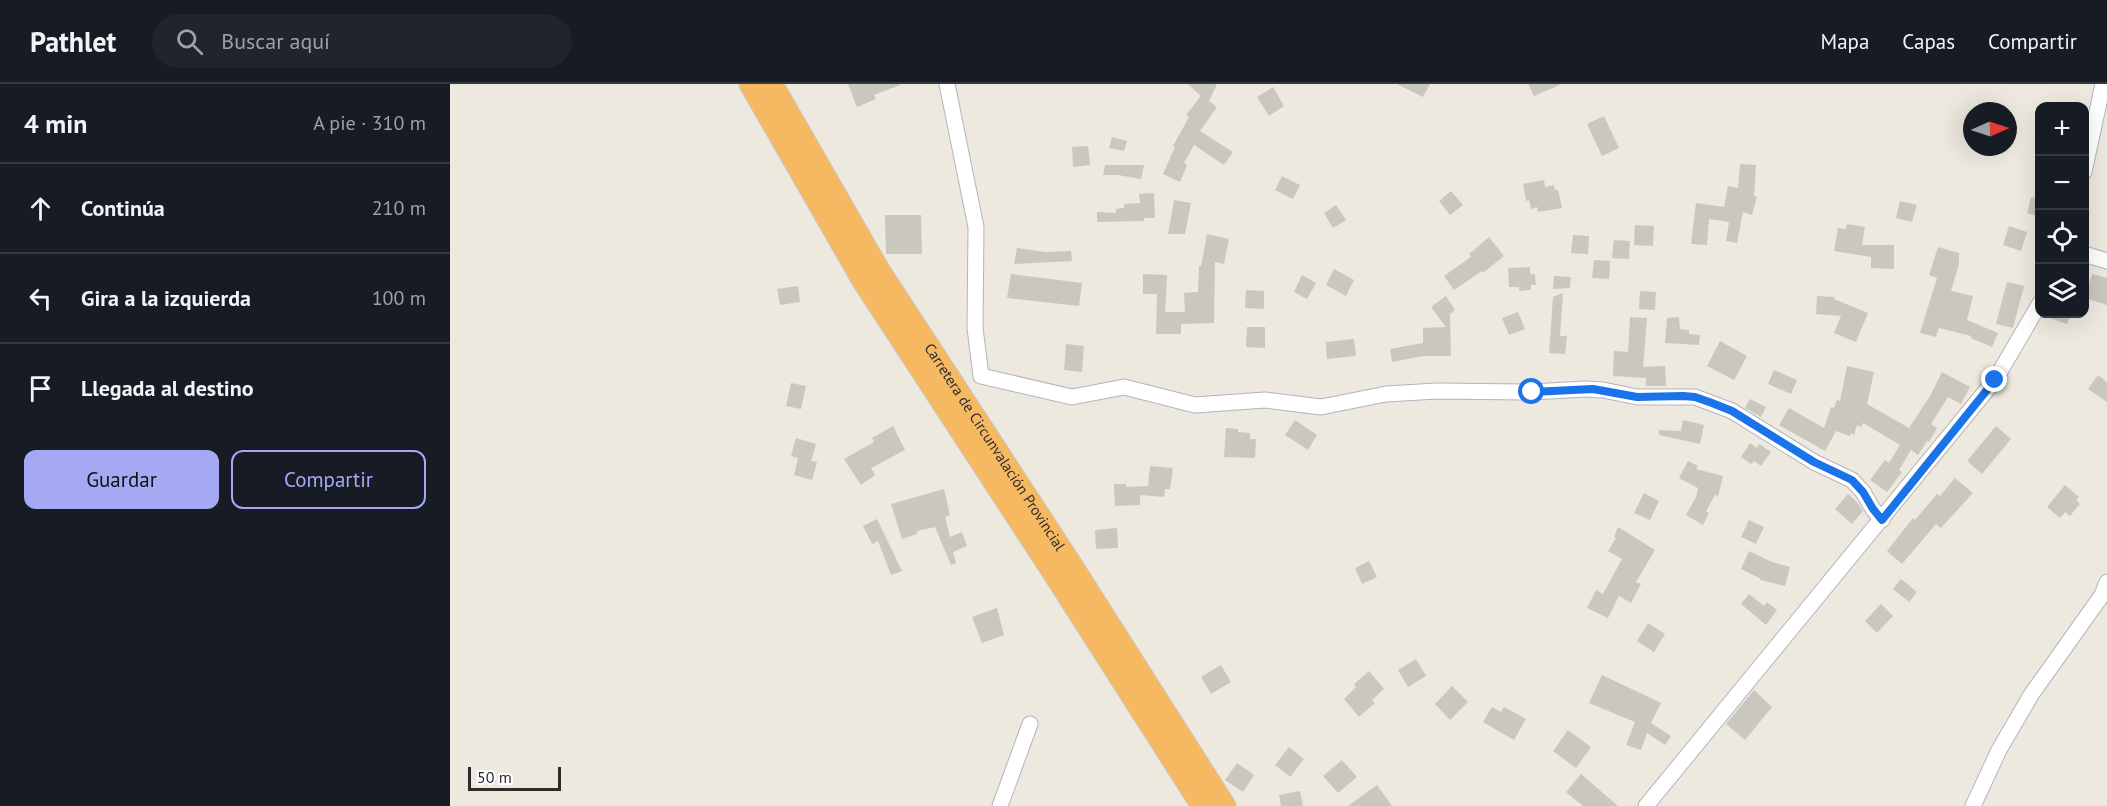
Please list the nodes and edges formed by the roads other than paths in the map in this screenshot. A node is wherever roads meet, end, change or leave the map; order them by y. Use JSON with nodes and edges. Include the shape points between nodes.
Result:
{"nodes":[{"id":1,"x":750,"y":84,"type":"edge"},
{"id":2,"x":772,"y":84,"type":"edge"},
{"id":3,"x":947,"y":84,"type":"edge"},
{"id":4,"x":2103,"y":84,"type":"edge"},
{"id":5,"x":2088,"y":156,"type":"edge"},
{"id":6,"x":2089,"y":255,"type":"edge"},
{"id":7,"x":2107,"y":261,"type":"edge"},
{"id":8,"x":2035,"y":312,"type":"edge"},
{"id":9,"x":1882,"y":520,"type":"junction"},
{"id":10,"x":2105,"y":591,"type":"edge"},
{"id":11,"x":1030,"y":724,"type":"dead end"},
{"id":12,"x":1000,"y":806,"type":"edge"},
{"id":13,"x":1202,"y":806,"type":"edge"},
{"id":14,"x":1225,"y":806,"type":"edge"},
{"id":15,"x":1646,"y":806,"type":"edge"},
{"id":16,"x":1973,"y":806,"type":"edge"}],
"edges":[{"from":1,"to":13,"type":"highway","name":"Carretera de Circunvalación Provincial","via":[[863,281]]},
{"from":2,"to":14,"type":"highway","name":"Carretera de Circunvalación Provincial","via":[[879,270]]},
{"from":3,"to":9,"type":"street","via":[[976,227],[975,328],[981,376],[1072,397],[1124,387],[1195,405],[1265,400],[1321,407],[1386,394],[1437,391],[1585,389],[1637,397],[1695,397],[1732,411],[1814,462],[1852,480]]},
{"from":4,"to":5,"type":"street"},
{"from":6,"to":7,"type":"street"},
{"from":8,"to":9,"type":"street","via":[[1995,380]]},
{"from":9,"to":15,"type":"street"},
{"from":10,"to":16,"type":"street","via":[[2031,695]]},
{"from":11,"to":12,"type":"street"}]}
